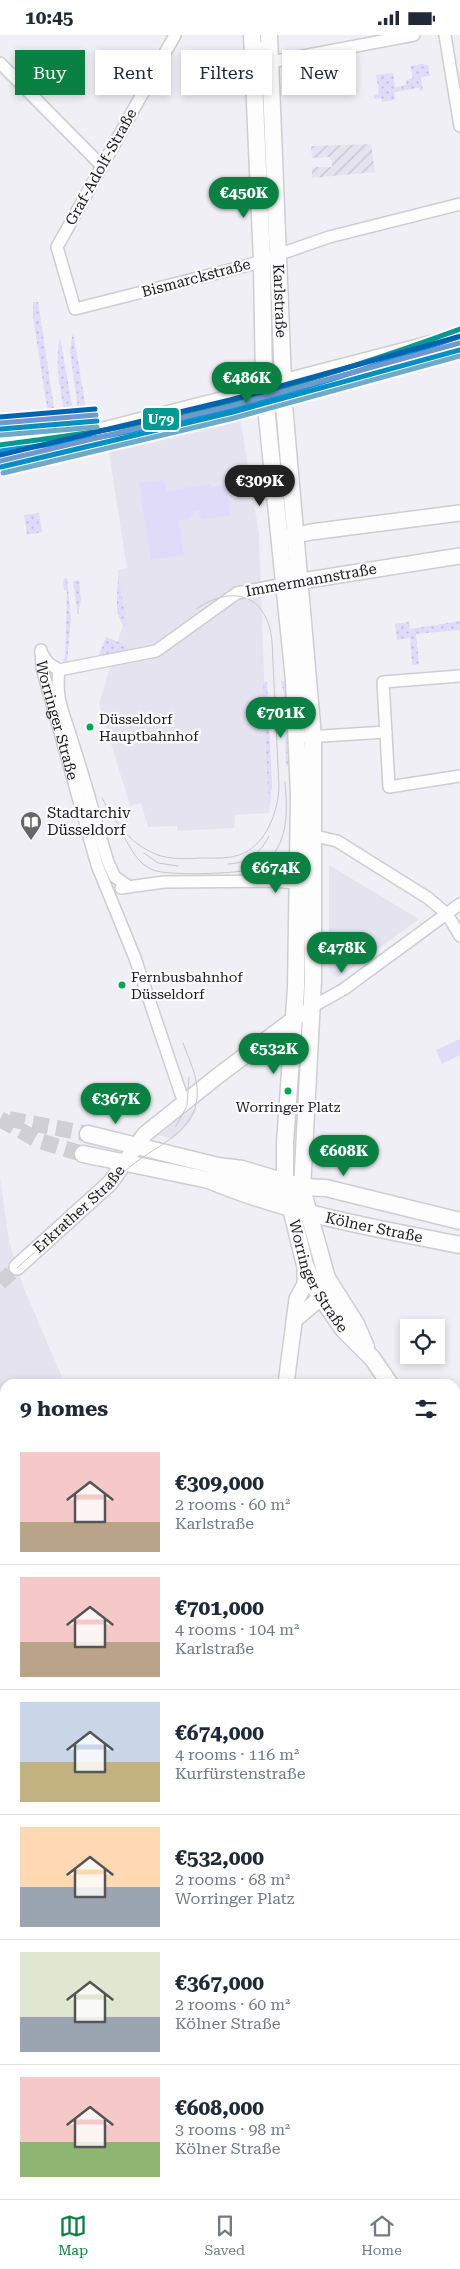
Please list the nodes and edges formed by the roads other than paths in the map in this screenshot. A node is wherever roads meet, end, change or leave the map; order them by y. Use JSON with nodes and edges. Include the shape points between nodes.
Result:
{"nodes":[{"id":1,"x":175,"y":35,"type":"edge"},
{"id":2,"x":269,"y":35,"type":"edge"},
{"id":3,"x":414,"y":35,"type":"edge"},
{"id":4,"x":445,"y":35,"type":"edge"},
{"id":5,"x":252,"y":38,"type":"edge"},
{"id":6,"x":261,"y":50,"type":"edge"},
{"id":7,"x":270,"y":50,"type":"edge"},
{"id":8,"x":272,"y":62,"type":"edge"},
{"id":9,"x":0,"y":63,"type":"edge"},
{"id":10,"x":270,"y":95,"type":"edge"},
{"id":11,"x":460,"y":126,"type":"edge"},
{"id":12,"x":101,"y":165,"type":"junction"},
{"id":13,"x":460,"y":204,"type":"edge"},
{"id":14,"x":270,"y":259,"type":"junction"},
{"id":15,"x":75,"y":309,"type":"joint"},
{"id":16,"x":460,"y":336,"type":"edge"},
{"id":17,"x":283,"y":382,"type":"junction"},
{"id":18,"x":264,"y":387,"type":"junction"},
{"id":19,"x":95,"y":430,"type":"dead end"},
{"id":20,"x":460,"y":513,"type":"edge"},
{"id":21,"x":296,"y":535,"type":"junction"},
{"id":22,"x":278,"y":540,"type":"junction"},
{"id":23,"x":460,"y":555,"type":"edge"},
{"id":24,"x":301,"y":581,"type":"junction"},
{"id":25,"x":284,"y":584,"type":"junction"},
{"id":26,"x":60,"y":670,"type":"junction"},
{"id":27,"x":460,"y":676,"type":"edge"},
{"id":28,"x":386,"y":732,"type":"junction"},
{"id":29,"x":313,"y":737,"type":"junction"},
{"id":30,"x":297,"y":738,"type":"junction"},
{"id":31,"x":460,"y":776,"type":"edge"},
{"id":32,"x":298,"y":796,"type":"junction"},
{"id":33,"x":315,"y":836,"type":"junction"},
{"id":34,"x":296,"y":883,"type":"junction"},
{"id":35,"x":128,"y":886,"type":"junction"},
{"id":36,"x":108,"y":891,"type":"junction"},
{"id":37,"x":460,"y":904,"type":"edge"},
{"id":38,"x":315,"y":908,"type":"junction"},
{"id":39,"x":446,"y":914,"type":"junction"},
{"id":40,"x":460,"y":936,"type":"edge"},
{"id":41,"x":312,"y":1007,"type":"junction"},
{"id":42,"x":294,"y":1017,"type":"junction"},
{"id":43,"x":184,"y":1103,"type":"junction"},
{"id":44,"x":88,"y":1134,"type":"tunnel mouth"},
{"id":45,"x":136,"y":1147,"type":"junction"},
{"id":46,"x":83,"y":1154,"type":"tunnel mouth"},
{"id":47,"x":124,"y":1163,"type":"junction"},
{"id":48,"x":209,"y":1180,"type":"junction"},
{"id":49,"x":291,"y":1186,"type":"junction"},
{"id":50,"x":290,"y":1208,"type":"junction"},
{"id":51,"x":308,"y":1214,"type":"junction"},
{"id":52,"x":460,"y":1221,"type":"edge"},
{"id":53,"x":460,"y":1245,"type":"edge"},
{"id":54,"x":306,"y":1265,"type":"junction"},
{"id":55,"x":17,"y":1267,"type":"tunnel mouth"},
{"id":56,"x":327,"y":1278,"type":"junction"},
{"id":57,"x":320,"y":1297,"type":"junction"},
{"id":58,"x":294,"y":1321,"type":"junction"},
{"id":59,"x":372,"y":1358,"type":"junction"},
{"id":60,"x":287,"y":1379,"type":"edge"},
{"id":61,"x":387,"y":1379,"type":"edge"}],
"edges":[{"from":1,"to":12,"type":"street","name":"Graf-Adolf-Straße"},
{"from":2,"to":7,"type":"main road","name":"Karlstraße"},
{"from":3,"to":8,"type":"street"},
{"from":4,"to":11,"type":"street"},
{"from":5,"to":6,"type":"street"},
{"from":5,"to":14,"type":"main road","name":"Karlstraße"},
{"from":9,"to":12,"type":"street"},
{"from":10,"to":14,"type":"main road","name":"Karlstraße"},
{"from":12,"to":15,"type":"street","name":"Graf-Adolf-Straße","via":[[57,247]]},
{"from":13,"to":14,"type":"street","name":"Bismarckstraße","via":[[329,237]]},
{"from":14,"to":15,"type":"street","name":"Bismarckstraße"},
{"from":14,"to":17,"type":"main road","name":"Karlstraße"},
{"from":14,"to":18,"type":"main road","name":"Karlstraße"},
{"from":16,"to":17,"type":"street"},
{"from":17,"to":18,"type":"main road"},
{"from":17,"to":21,"type":"main road","name":"Karlstraße"},
{"from":18,"to":19,"type":"street"},
{"from":18,"to":22,"type":"main road","name":"Karlstraße"},
{"from":20,"to":21,"type":"street"},
{"from":21,"to":22,"type":"street"},
{"from":21,"to":24,"type":"main road","name":"Karlstraße"},
{"from":22,"to":25,"type":"main road","name":"Karlstraße"},
{"from":23,"to":24,"type":"street","name":"Immermannstraße"},
{"from":24,"to":25,"type":"street","name":"Immermannstraße"},
{"from":24,"to":29,"type":"main road","name":"Karlstraße"},
{"from":25,"to":26,"type":"street","name":"Immermannstraße","via":[[237,593],[156,651]]},
{"from":25,"to":30,"type":"main road","name":"Karlstraße","via":[[294,672]]},
{"from":26,"to":35,"type":"street","name":"Worringer Straße","via":[[60,708],[74,744],[110,870]]},
{"from":26,"to":36,"type":"street","name":"Worringer Straße","via":[[48,663],[41,650],[42,669],[97,865]]},
{"from":27,"to":28,"type":"street","via":[[383,682]]},
{"from":28,"to":29,"type":"street"},
{"from":28,"to":31,"type":"street","via":[[389,787]]},
{"from":29,"to":30,"type":"street"},
{"from":29,"to":33,"type":"main road","name":"Karlstraße"},
{"from":30,"to":32,"type":"main road","name":"Karlstraße"},
{"from":32,"to":33,"type":"street","name":"Karlstraße","via":[[308,828]]},
{"from":32,"to":34,"type":"main road","name":"Karlstraße"},
{"from":33,"to":38,"type":"main road","name":"Karlstraße"},
{"from":33,"to":39,"type":"street","via":[[337,841],[428,898]]},
{"from":34,"to":35,"type":"street","via":[[164,882]]},
{"from":34,"to":38,"type":"street","via":[[305,885],[306,896]]},
{"from":34,"to":42,"type":"main road","name":"Karlstraße"},
{"from":35,"to":36,"type":"street"},
{"from":36,"to":43,"type":"street","name":"Worringer Straße","via":[[135,958]]},
{"from":37,"to":39,"type":"street"},
{"from":38,"to":41,"type":"main road","name":"Karlstraße"},
{"from":39,"to":40,"type":"street"},
{"from":39,"to":41,"type":"street","via":[[344,989]]},
{"from":41,"to":42,"type":"street","name":"Erkrather Straße"},
{"from":41,"to":49,"type":"main road"},
{"from":42,"to":43,"type":"street","name":"Erkrather Straße"},
{"from":42,"to":49,"type":"main road","via":[[285,1139]]},
{"from":43,"to":45,"type":"street","name":"Erkrather Straße","via":[[145,1134]]},
{"from":44,"to":45,"type":"main road"},
{"from":45,"to":47,"type":"street","name":"Erkrather Straße"},
{"from":45,"to":49,"type":"main road","via":[[242,1169]]},
{"from":46,"to":47,"type":"main road"},
{"from":47,"to":48,"type":"main road"},
{"from":47,"to":55,"type":"street","name":"Erkrather Straße","via":[[110,1183]]},
{"from":48,"to":49,"type":"main road","via":[[234,1181],[268,1189]]},
{"from":48,"to":50,"type":"main road"},
{"from":49,"to":50,"type":"main road","name":"Worringer Straße"},
{"from":49,"to":51,"type":"main road","name":"Worringer Straße"},
{"from":49,"to":52,"type":"main road","name":"Kölner Straße","via":[[326,1189]]},
{"from":50,"to":51,"type":"main road","name":"Kölner Straße"},
{"from":50,"to":54,"type":"main road","name":"Worringer Straße"},
{"from":51,"to":53,"type":"main road","name":"Kölner Straße"},
{"from":51,"to":56,"type":"main road","name":"Worringer Straße"},
{"from":54,"to":57,"type":"main road","name":"Worringer Straße"},
{"from":54,"to":58,"type":"street","via":[[305,1284],[297,1299]]},
{"from":56,"to":57,"type":"street"},
{"from":56,"to":59,"type":"main road","name":"Worringer Straße","via":[[356,1324]]},
{"from":57,"to":58,"type":"street"},
{"from":57,"to":59,"type":"main road","name":"Worringer Straße","via":[[343,1329]]},
{"from":58,"to":60,"type":"street"},
{"from":59,"to":61,"type":"main road","name":"Worringer Straße"}]}
